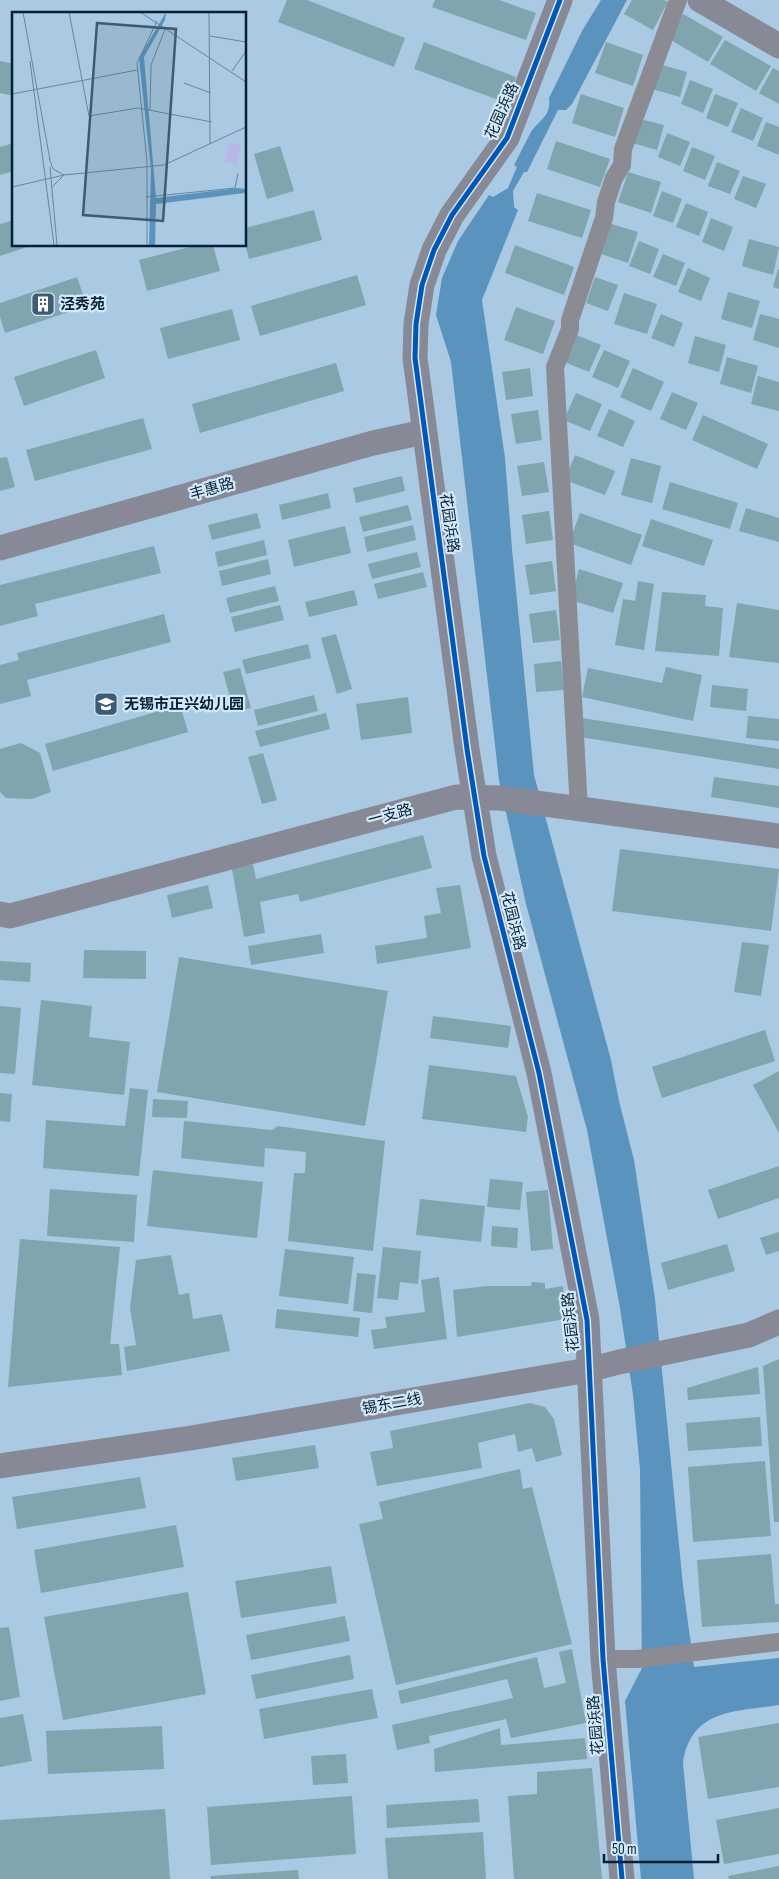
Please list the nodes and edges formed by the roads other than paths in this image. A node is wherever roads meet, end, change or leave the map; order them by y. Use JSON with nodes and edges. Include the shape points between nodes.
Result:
{"nodes":[{"id":1,"x":560,"y":0,"type":"edge"},
{"id":2,"x":678,"y":0,"type":"edge"},
{"id":3,"x":700,"y":0,"type":"edge"},
{"id":4,"x":779,"y":46,"type":"edge"},
{"id":5,"x":424,"y":432,"type":"junction"},
{"id":6,"x":0,"y":548,"type":"edge"},
{"id":7,"x":475,"y":798,"type":"junction"},
{"id":8,"x":570,"y":809,"type":"junction"},
{"id":9,"x":779,"y":836,"type":"edge"},
{"id":10,"x":5,"y":915,"type":"edge"},
{"id":11,"x":779,"y":1322,"type":"edge"},
{"id":12,"x":588,"y":1370,"type":"junction"},
{"id":13,"x":0,"y":1466,"type":"edge"},
{"id":14,"x":779,"y":1642,"type":"edge"},
{"id":15,"x":603,"y":1659,"type":"junction"},
{"id":16,"x":622,"y":1879,"type":"edge"}],
"edges":[{"from":1,"to":5,"type":"street","name":"花园浜路","via":[[508,138],[452,215],[434,250],[422,286],[415,358]]},
{"from":2,"to":8,"type":"street","via":[[623,149],[622,165],[606,202],[570,329],[555,368]]},
{"from":3,"to":4,"type":"street"},
{"from":5,"to":6,"type":"street","name":"丰惠路","via":[[372,443]]},
{"from":5,"to":7,"type":"street","name":"花园浜路"},
{"from":7,"to":8,"type":"street","name":"一支路","via":[[500,798]]},
{"from":7,"to":10,"type":"street","name":"一支路","via":[[456,798]]},
{"from":7,"to":12,"type":"street","name":"花园浜路","via":[[484,856],[539,1073],[587,1320]]},
{"from":8,"to":9,"type":"street","name":"一支路"},
{"from":11,"to":12,"type":"street","name":"锡东二线","via":[[749,1335]]},
{"from":12,"to":13,"type":"street","name":"锡东二线","via":[[191,1438]]},
{"from":12,"to":15,"type":"street","name":"花园浜路"},
{"from":14,"to":15,"type":"street","via":[[638,1659]]},
{"from":15,"to":16,"type":"street","name":"花园浜路"}]}
